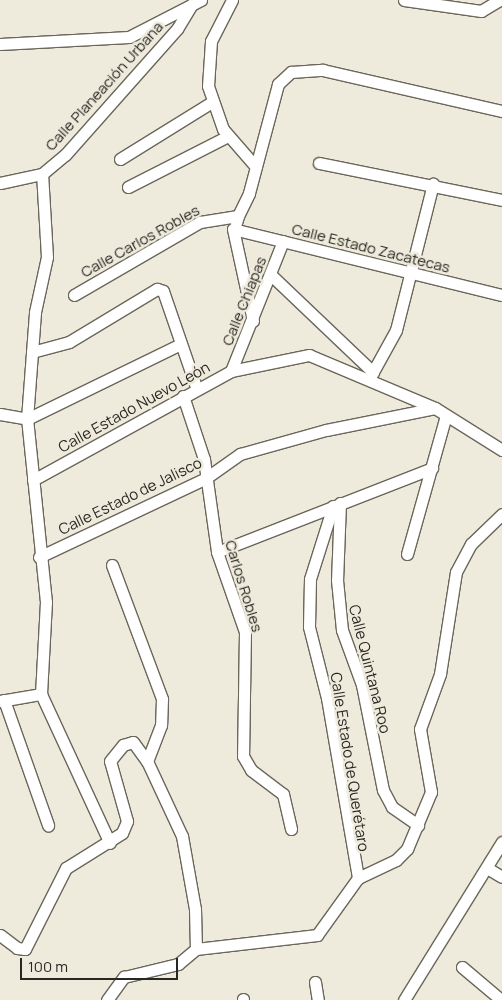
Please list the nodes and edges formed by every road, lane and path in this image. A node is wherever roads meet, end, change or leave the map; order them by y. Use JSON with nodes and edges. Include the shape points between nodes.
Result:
{"nodes":[{"id":1,"x":167,"y":0,"type":"edge"},
{"id":2,"x":232,"y":0,"type":"edge"},
{"id":3,"x":404,"y":0,"type":"edge"},
{"id":4,"x":499,"y":0,"type":"edge"},
{"id":5,"x":196,"y":2,"type":"edge"},
{"id":6,"x":170,"y":12,"type":"junction"},
{"id":7,"x":0,"y":44,"type":"edge"},
{"id":8,"x":212,"y":102,"type":"junction"},
{"id":9,"x":502,"y":111,"type":"edge"},
{"id":10,"x":228,"y":136,"type":"junction"},
{"id":11,"x":120,"y":159,"type":"dead end"},
{"id":12,"x":319,"y":163,"type":"dead end"},
{"id":13,"x":256,"y":168,"type":"junction"},
{"id":14,"x":42,"y":174,"type":"junction"},
{"id":15,"x":0,"y":183,"type":"edge"},
{"id":16,"x":433,"y":184,"type":"junction"},
{"id":17,"x":128,"y":187,"type":"dead end"},
{"id":18,"x":502,"y":200,"type":"edge"},
{"id":19,"x":238,"y":216,"type":"junction"},
{"id":20,"x":233,"y":229,"type":"junction"},
{"id":21,"x":283,"y":241,"type":"junction"},
{"id":22,"x":412,"y":273,"type":"junction"},
{"id":23,"x":271,"y":275,"type":"junction"},
{"id":24,"x":502,"y":295,"type":"edge"},
{"id":25,"x":74,"y":296,"type":"dead end"},
{"id":26,"x":253,"y":322,"type":"junction"},
{"id":27,"x":179,"y":345,"type":"junction"},
{"id":28,"x":32,"y":352,"type":"junction"},
{"id":29,"x":231,"y":371,"type":"junction"},
{"id":30,"x":371,"y":376,"type":"junction"},
{"id":31,"x":196,"y":387,"type":"junction"},
{"id":32,"x":183,"y":396,"type":"junction"},
{"id":33,"x":435,"y":408,"type":"junction"},
{"id":34,"x":0,"y":414,"type":"edge"},
{"id":35,"x":446,"y":415,"type":"junction"},
{"id":36,"x":27,"y":419,"type":"junction"},
{"id":37,"x":500,"y":449,"type":"edge"},
{"id":38,"x":432,"y":468,"type":"junction"},
{"id":39,"x":206,"y":478,"type":"junction"},
{"id":40,"x":33,"y":480,"type":"junction"},
{"id":41,"x":337,"y":505,"type":"junction"},
{"id":42,"x":502,"y":514,"type":"edge"},
{"id":43,"x":217,"y":552,"type":"junction"},
{"id":44,"x":407,"y":554,"type":"dead end"},
{"id":45,"x":39,"y":557,"type":"junction"},
{"id":46,"x":112,"y":565,"type":"dead end"},
{"id":47,"x":41,"y":694,"type":"junction"},
{"id":48,"x":2,"y":701,"type":"edge"},
{"id":49,"x":148,"y":761,"type":"junction"},
{"id":50,"x":48,"y":825,"type":"dead end"},
{"id":51,"x":418,"y":825,"type":"junction"},
{"id":52,"x":291,"y":829,"type":"dead end"},
{"id":53,"x":502,"y":842,"type":"edge"},
{"id":54,"x":110,"y":844,"type":"junction"},
{"id":55,"x":487,"y":868,"type":"junction"},
{"id":56,"x":502,"y":876,"type":"edge"},
{"id":57,"x":358,"y":878,"type":"junction"},
{"id":58,"x":0,"y":935,"type":"edge"},
{"id":59,"x":196,"y":949,"type":"junction"},
{"id":60,"x":462,"y":967,"type":"dead end"},
{"id":61,"x":315,"y":982,"type":"dead end"},
{"id":62,"x":108,"y":1000,"type":"edge"},
{"id":63,"x":318,"y":1000,"type":"edge"},
{"id":64,"x":404,"y":1000,"type":"edge"},
{"id":65,"x":501,"y":1000,"type":"edge"}],
"edges":[{"from":1,"to":6,"type":"street"},
{"from":2,"to":8,"type":"street","via":[[210,41],[207,72]]},
{"from":3,"to":4,"type":"street","via":[[481,11]]},
{"from":5,"to":6,"type":"street"},
{"from":5,"to":14,"type":"street","name":"Calle Planeación Urbana","via":[[132,82]]},
{"from":6,"to":7,"type":"street","via":[[128,36]]},
{"from":8,"to":10,"type":"street"},
{"from":8,"to":11,"type":"street"},
{"from":9,"to":13,"type":"street","via":[[371,79],[299,69],[278,84]]},
{"from":10,"to":13,"type":"street"},
{"from":10,"to":17,"type":"street"},
{"from":12,"to":16,"type":"street"},
{"from":13,"to":19,"type":"street"},
{"from":14,"to":15,"type":"street"},
{"from":14,"to":28,"type":"street","via":[[47,258],[34,312]]},
{"from":16,"to":18,"type":"street"},
{"from":16,"to":22,"type":"street"},
{"from":19,"to":20,"type":"street"},
{"from":19,"to":25,"type":"street","name":"Calle Carlos Robles","via":[[200,222]]},
{"from":20,"to":21,"type":"street","name":"Calle Estado Zacatecas"},
{"from":20,"to":26,"type":"street"},
{"from":21,"to":22,"type":"street","name":"Calle Estado Zacatecas"},
{"from":21,"to":23,"type":"street","name":"Calle Chiapas"},
{"from":22,"to":24,"type":"street","name":"Calle Estado Zacatecas"},
{"from":22,"to":30,"type":"street","via":[[396,330]]},
{"from":23,"to":26,"type":"street","name":"Calle Chiapas"},
{"from":23,"to":30,"type":"street"},
{"from":26,"to":29,"type":"street","name":"Calle Chiapas"},
{"from":27,"to":28,"type":"street","via":[[163,291],[157,289],[69,342]]},
{"from":27,"to":31,"type":"street"},
{"from":27,"to":36,"type":"street"},
{"from":28,"to":36,"type":"street"},
{"from":29,"to":30,"type":"street","name":"Calle Estado Nuevo León","via":[[309,355]]},
{"from":29,"to":31,"type":"street","name":"Calle Estado Nuevo León"},
{"from":30,"to":33,"type":"street","name":"Calle Estado Nuevo León"},
{"from":31,"to":32,"type":"street","name":"Calle Estado Nuevo León"},
{"from":32,"to":39,"type":"street","name":"Carlos Robles"},
{"from":32,"to":40,"type":"street","name":"Calle Estado Nuevo León"},
{"from":33,"to":35,"type":"street","name":"Calle Estado Nuevo León"},
{"from":33,"to":39,"type":"street","name":"Calle Estado de Jalisco","via":[[271,443],[240,454]]},
{"from":34,"to":36,"type":"street"},
{"from":35,"to":37,"type":"street","name":"Calle Estado Nuevo León"},
{"from":35,"to":38,"type":"street"},
{"from":36,"to":40,"type":"street"},
{"from":38,"to":41,"type":"street"},
{"from":38,"to":44,"type":"street"},
{"from":39,"to":43,"type":"street","name":"Carlos Robles"},
{"from":39,"to":45,"type":"street","name":"Calle Estado de Jalisco"},
{"from":40,"to":45,"type":"street"},
{"from":41,"to":43,"type":"street"},
{"from":41,"to":51,"type":"street","name":"Calle Quintana Roo","via":[[336,580],[342,630],[362,684],[383,790],[392,807]]},
{"from":41,"to":57,"type":"street","name":"Calle Estado de Querétaro","via":[[310,579],[309,627],[327,698]]},
{"from":42,"to":51,"type":"street","via":[[471,544],[456,572],[440,674],[420,729],[431,785]]},
{"from":43,"to":52,"type":"street","name":"Carlos Robles","via":[[245,632],[243,756],[251,770],[283,794]]},
{"from":45,"to":47,"type":"street","via":[[46,602]]},
{"from":46,"to":49,"type":"street","via":[[162,699],[161,725]]},
{"from":47,"to":48,"type":"street"},
{"from":47,"to":54,"type":"street"},
{"from":48,"to":50,"type":"street"},
{"from":49,"to":54,"type":"street","via":[[133,742],[123,745],[110,761],[127,821]]},
{"from":49,"to":59,"type":"street","via":[[182,836],[194,909]]},
{"from":51,"to":57,"type":"street","via":[[401,856]]},
{"from":53,"to":55,"type":"street"},
{"from":54,"to":58,"type":"street","via":[[66,868],[26,949],[17,948]]},
{"from":55,"to":56,"type":"street"},
{"from":55,"to":64,"type":"street"},
{"from":57,"to":59,"type":"street","via":[[317,935]]},
{"from":59,"to":62,"type":"street","via":[[178,964],[124,977]]},
{"from":60,"to":65,"type":"street"},
{"from":61,"to":63,"type":"street"}]}
